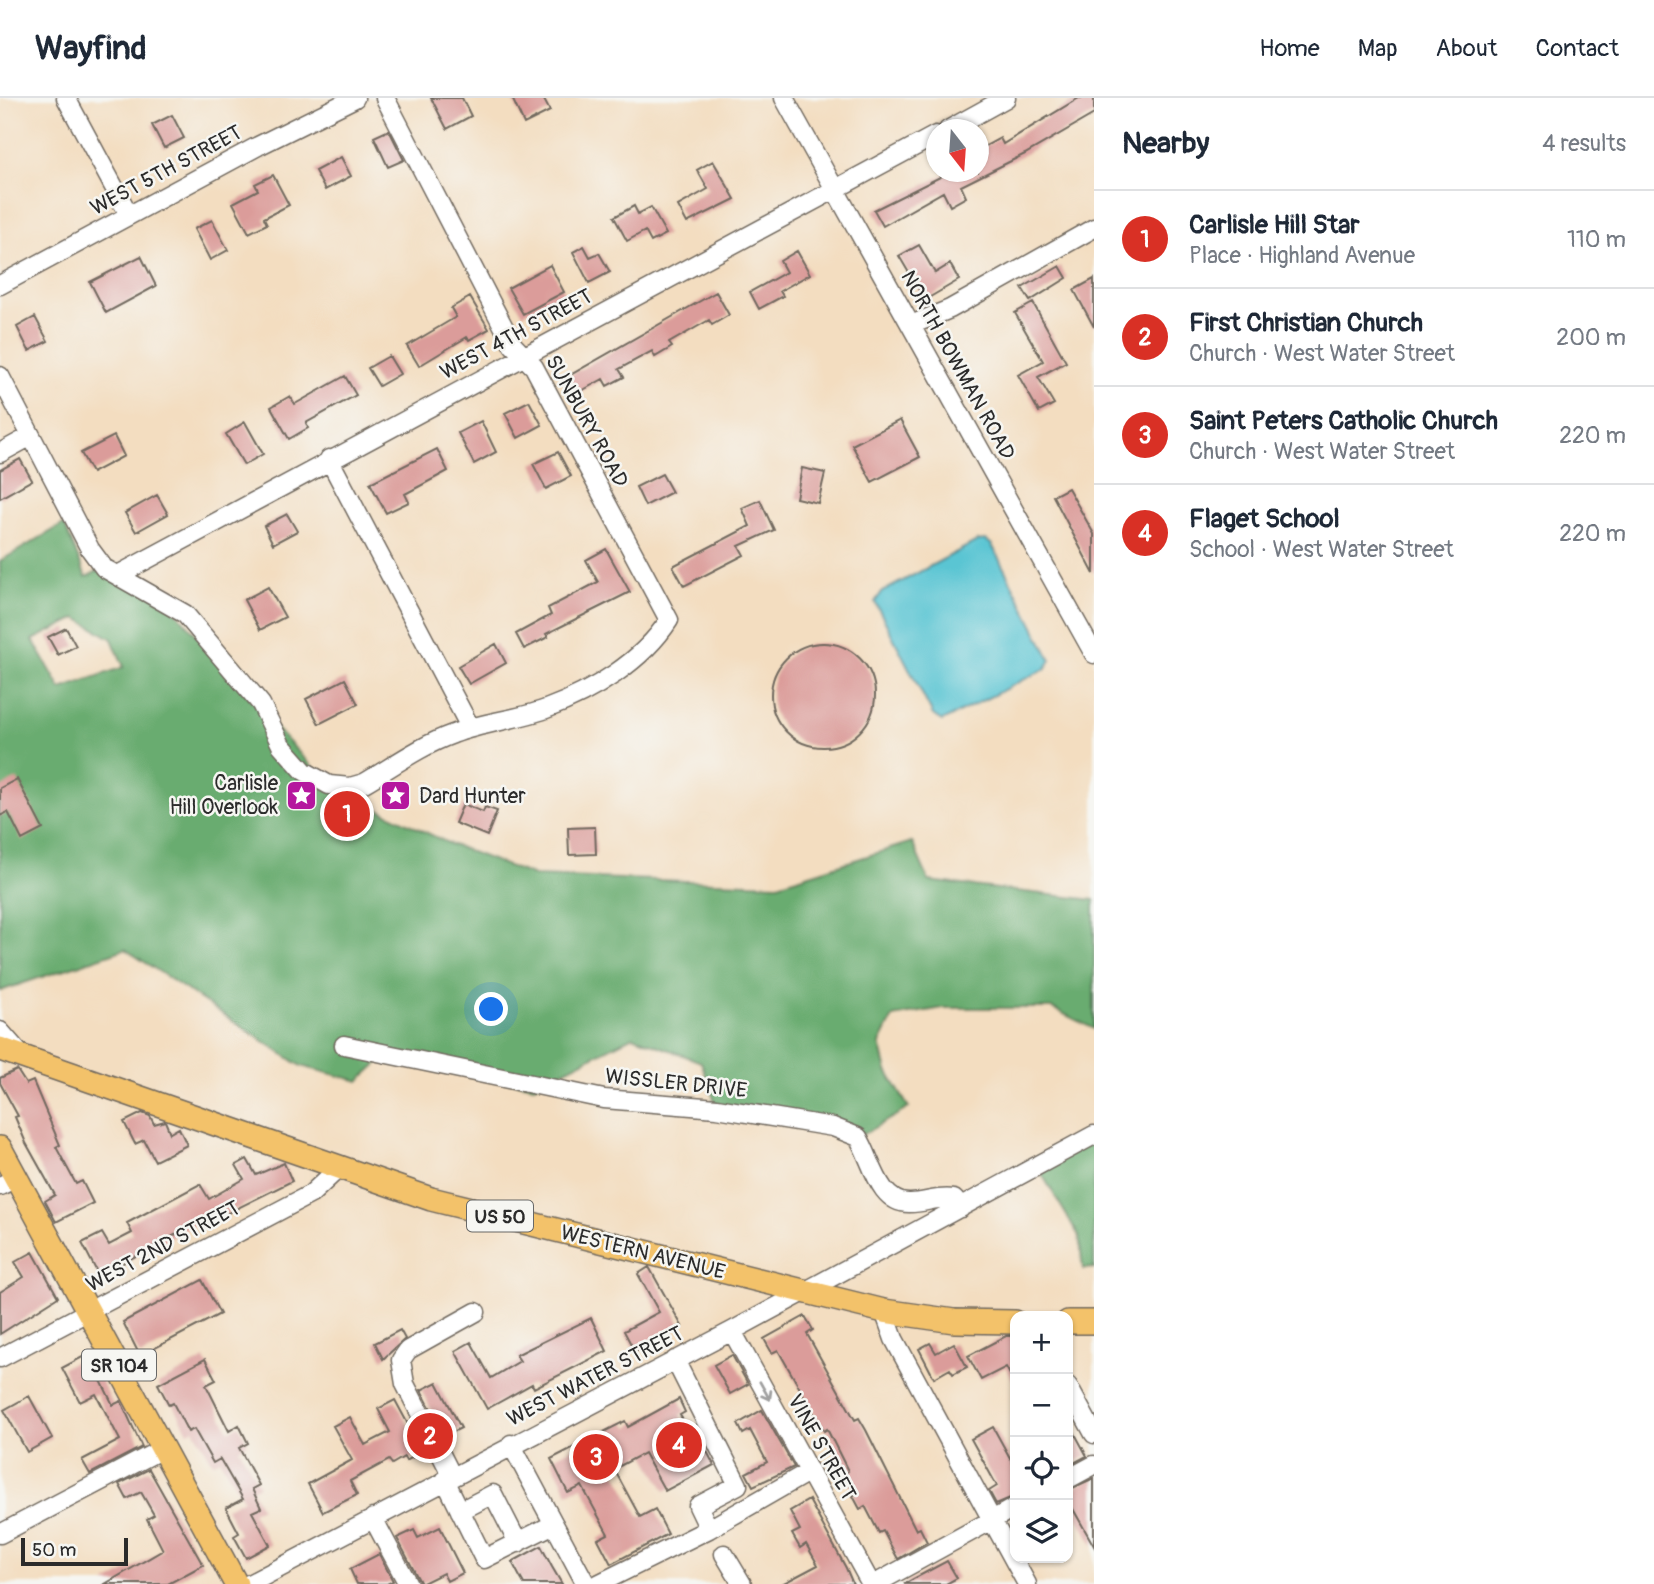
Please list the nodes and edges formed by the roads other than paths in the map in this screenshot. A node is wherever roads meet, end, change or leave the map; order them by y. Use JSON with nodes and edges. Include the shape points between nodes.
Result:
{"nodes":[{"id":1,"x":66,"y":98,"type":"edge"},
{"id":2,"x":355,"y":98,"type":"edge"},
{"id":3,"x":385,"y":98,"type":"edge"},
{"id":4,"x":784,"y":98,"type":"edge"},
{"id":5,"x":1006,"y":98,"type":"edge"},
{"id":6,"x":968,"y":119,"type":"edge"},
{"id":7,"x":926,"y":140,"type":"edge"},
{"id":8,"x":834,"y":189,"type":"junction"},
{"id":9,"x":129,"y":215,"type":"junction"},
{"id":10,"x":1094,"y":228,"type":"edge"},
{"id":11,"x":0,"y":285,"type":"edge"},
{"id":12,"x":911,"y":325,"type":"junction"},
{"id":13,"x":524,"y":356,"type":"junction"},
{"id":14,"x":0,"y":376,"type":"edge"},
{"id":15,"x":31,"y":436,"type":"junction"},
{"id":16,"x":0,"y":453,"type":"edge"},
{"id":17,"x":329,"y":459,"type":"junction"},
{"id":18,"x":118,"y":575,"type":"junction"},
{"id":19,"x":1088,"y":630,"type":"edge"},
{"id":20,"x":1094,"y":654,"type":"edge"},
{"id":21,"x":470,"y":727,"type":"junction"},
{"id":22,"x":0,"y":1031,"type":"edge"},
{"id":23,"x":344,"y":1045,"type":"dead end"},
{"id":24,"x":0,"y":1049,"type":"edge"},
{"id":25,"x":23,"y":1057,"type":"junction"},
{"id":26,"x":1094,"y":1135,"type":"edge"},
{"id":27,"x":0,"y":1148,"type":"edge"},
{"id":28,"x":341,"y":1166,"type":"junction"},
{"id":29,"x":8,"y":1182,"type":"edge"},
{"id":30,"x":961,"y":1208,"type":"junction"},
{"id":31,"x":802,"y":1293,"type":"junction"},
{"id":32,"x":89,"y":1311,"type":"junction"},
{"id":33,"x":884,"y":1311,"type":"junction"},
{"id":34,"x":476,"y":1312,"type":"dead end"},
{"id":35,"x":1010,"y":1322,"type":"edge"},
{"id":36,"x":1073,"y":1322,"type":"edge"},
{"id":37,"x":1094,"y":1322,"type":"edge"},
{"id":38,"x":732,"y":1331,"type":"junction"},
{"id":39,"x":0,"y":1358,"type":"edge"},
{"id":40,"x":675,"y":1360,"type":"junction"},
{"id":41,"x":1073,"y":1395,"type":"edge"},
{"id":42,"x":1094,"y":1434,"type":"edge"},
{"id":43,"x":511,"y":1444,"type":"junction"},
{"id":44,"x":163,"y":1448,"type":"junction"},
{"id":45,"x":1094,"y":1465,"type":"edge"},
{"id":46,"x":810,"y":1471,"type":"junction"},
{"id":47,"x":1073,"y":1476,"type":"edge"},
{"id":48,"x":448,"y":1478,"type":"junction"},
{"id":49,"x":1010,"y":1510,"type":"edge"},
{"id":50,"x":460,"y":1511,"type":"junction"},
{"id":51,"x":373,"y":1518,"type":"junction"},
{"id":52,"x":992,"y":1520,"type":"junction"},
{"id":53,"x":554,"y":1524,"type":"junction"},
{"id":54,"x":709,"y":1529,"type":"junction"},
{"id":55,"x":0,"y":1534,"type":"edge"},
{"id":56,"x":518,"y":1543,"type":"junction"},
{"id":57,"x":724,"y":1555,"type":"dead end"},
{"id":58,"x":236,"y":1584,"type":"edge"},
{"id":59,"x":249,"y":1584,"type":"edge"},
{"id":60,"x":408,"y":1584,"type":"edge"},
{"id":61,"x":586,"y":1584,"type":"edge"},
{"id":62,"x":598,"y":1584,"type":"edge"},
{"id":63,"x":742,"y":1584,"type":"edge"},
{"id":64,"x":873,"y":1584,"type":"edge"},
{"id":65,"x":1027,"y":1584,"type":"edge"}],
"edges":[{"from":1,"to":9,"type":"street"},
{"from":2,"to":9,"type":"street","name":"WEST 5TH STREET"},
{"from":3,"to":13,"type":"street","name":"SUNBURY ROAD","via":[[513,345]]},
{"from":4,"to":8,"type":"street","name":"NORTH BOWMAN ROAD"},
{"from":5,"to":6,"type":"street"},
{"from":7,"to":8,"type":"street","name":"WEST 4TH STREET"},
{"from":8,"to":12,"type":"street","name":"NORTH BOWMAN ROAD"},
{"from":8,"to":13,"type":"street","name":"WEST 4TH STREET"},
{"from":9,"to":11,"type":"street","name":"WEST 5TH STREET"},
{"from":10,"to":12,"type":"street","via":[[950,309]]},
{"from":12,"to":19,"type":"street","name":"NORTH BOWMAN ROAD"},
{"from":13,"to":17,"type":"street","name":"WEST 4TH STREET"},
{"from":13,"to":21,"type":"street","name":"SUNBURY ROAD","via":[[669,620],[648,649],[596,683],[545,709]]},
{"from":14,"to":15,"type":"street"},
{"from":15,"to":16,"type":"street"},
{"from":15,"to":18,"type":"street","via":[[90,549],[104,568]]},
{"from":17,"to":18,"type":"street","name":"WEST 4TH STREET"},
{"from":17,"to":21,"type":"street"},
{"from":18,"to":21,"type":"street","via":[[185,614],[261,704],[281,745],[303,771],[329,785],[364,783]]},
{"from":19,"to":20,"type":"street","name":"NORTH BOWMAN ROAD"},
{"from":22,"to":25,"type":"street"},
{"from":23,"to":30,"type":"street","name":"WISSLER DRIVE","via":[[604,1099],[717,1108],[833,1127],[858,1137],[890,1197],[912,1203],[954,1199]]},
{"from":24,"to":25,"type":"main road","name":"WESTERN AVENUE","number":"US 50"},
{"from":25,"to":28,"type":"main road","name":"WESTERN AVENUE","number":"US 50"},
{"from":26,"to":30,"type":"street","name":"WEST WATER STREET"},
{"from":27,"to":29,"type":"main road","number":"SR 104"},
{"from":28,"to":31,"type":"main road","name":"WESTERN AVENUE","number":"US 50","via":[[431,1199]]},
{"from":28,"to":32,"type":"street","name":"WEST 2ND STREET","via":[[311,1194]]},
{"from":29,"to":32,"type":"main road","number":"SR 104"},
{"from":30,"to":31,"type":"street","name":"WEST WATER STREET"},
{"from":31,"to":33,"type":"main road","name":"WESTERN AVENUE","number":"US 50"},
{"from":31,"to":38,"type":"street","name":"WEST WATER STREET"},
{"from":32,"to":39,"type":"street","name":"WEST 2ND STREET"},
{"from":32,"to":44,"type":"main road","number":"SR 104"},
{"from":33,"to":35,"type":"main road","name":"WESTERN AVENUE","number":"US 50","via":[[954,1321]]},
{"from":33,"to":52,"type":"street","via":[[894,1339]]},
{"from":34,"to":48,"type":"street","via":[[408,1350],[401,1360],[405,1384]]},
{"from":36,"to":37,"type":"main road"},
{"from":38,"to":40,"type":"street","name":"WEST WATER STREET"},
{"from":38,"to":46,"type":"street","name":"VINE STREET","one_way":true},
{"from":40,"to":43,"type":"street","name":"WEST WATER STREET"},
{"from":40,"to":54,"type":"street","via":[[738,1485],[698,1506]]},
{"from":41,"to":42,"type":"street"},
{"from":43,"to":48,"type":"street","name":"WEST WATER STREET"},
{"from":43,"to":53,"type":"street"},
{"from":44,"to":55,"type":"street"},
{"from":44,"to":58,"type":"main road","number":"SR 104"},
{"from":45,"to":47,"type":"street"},
{"from":46,"to":54,"type":"street"},
{"from":46,"to":64,"type":"street","name":"VINE STREET"},
{"from":48,"to":50,"type":"street"},
{"from":48,"to":51,"type":"street","name":"WEST WATER STREET"},
{"from":49,"to":52,"type":"street"},
{"from":50,"to":56,"type":"street","via":[[484,1559]]},
{"from":50,"to":56,"type":"street","via":[[493,1494]]},
{"from":51,"to":59,"type":"street","name":"WEST WATER STREET"},
{"from":51,"to":60,"type":"street"},
{"from":52,"to":64,"type":"street"},
{"from":52,"to":65,"type":"street"},
{"from":53,"to":56,"type":"street"},
{"from":53,"to":61,"type":"street"},
{"from":54,"to":62,"type":"street"},
{"from":57,"to":63,"type":"street"}]}
